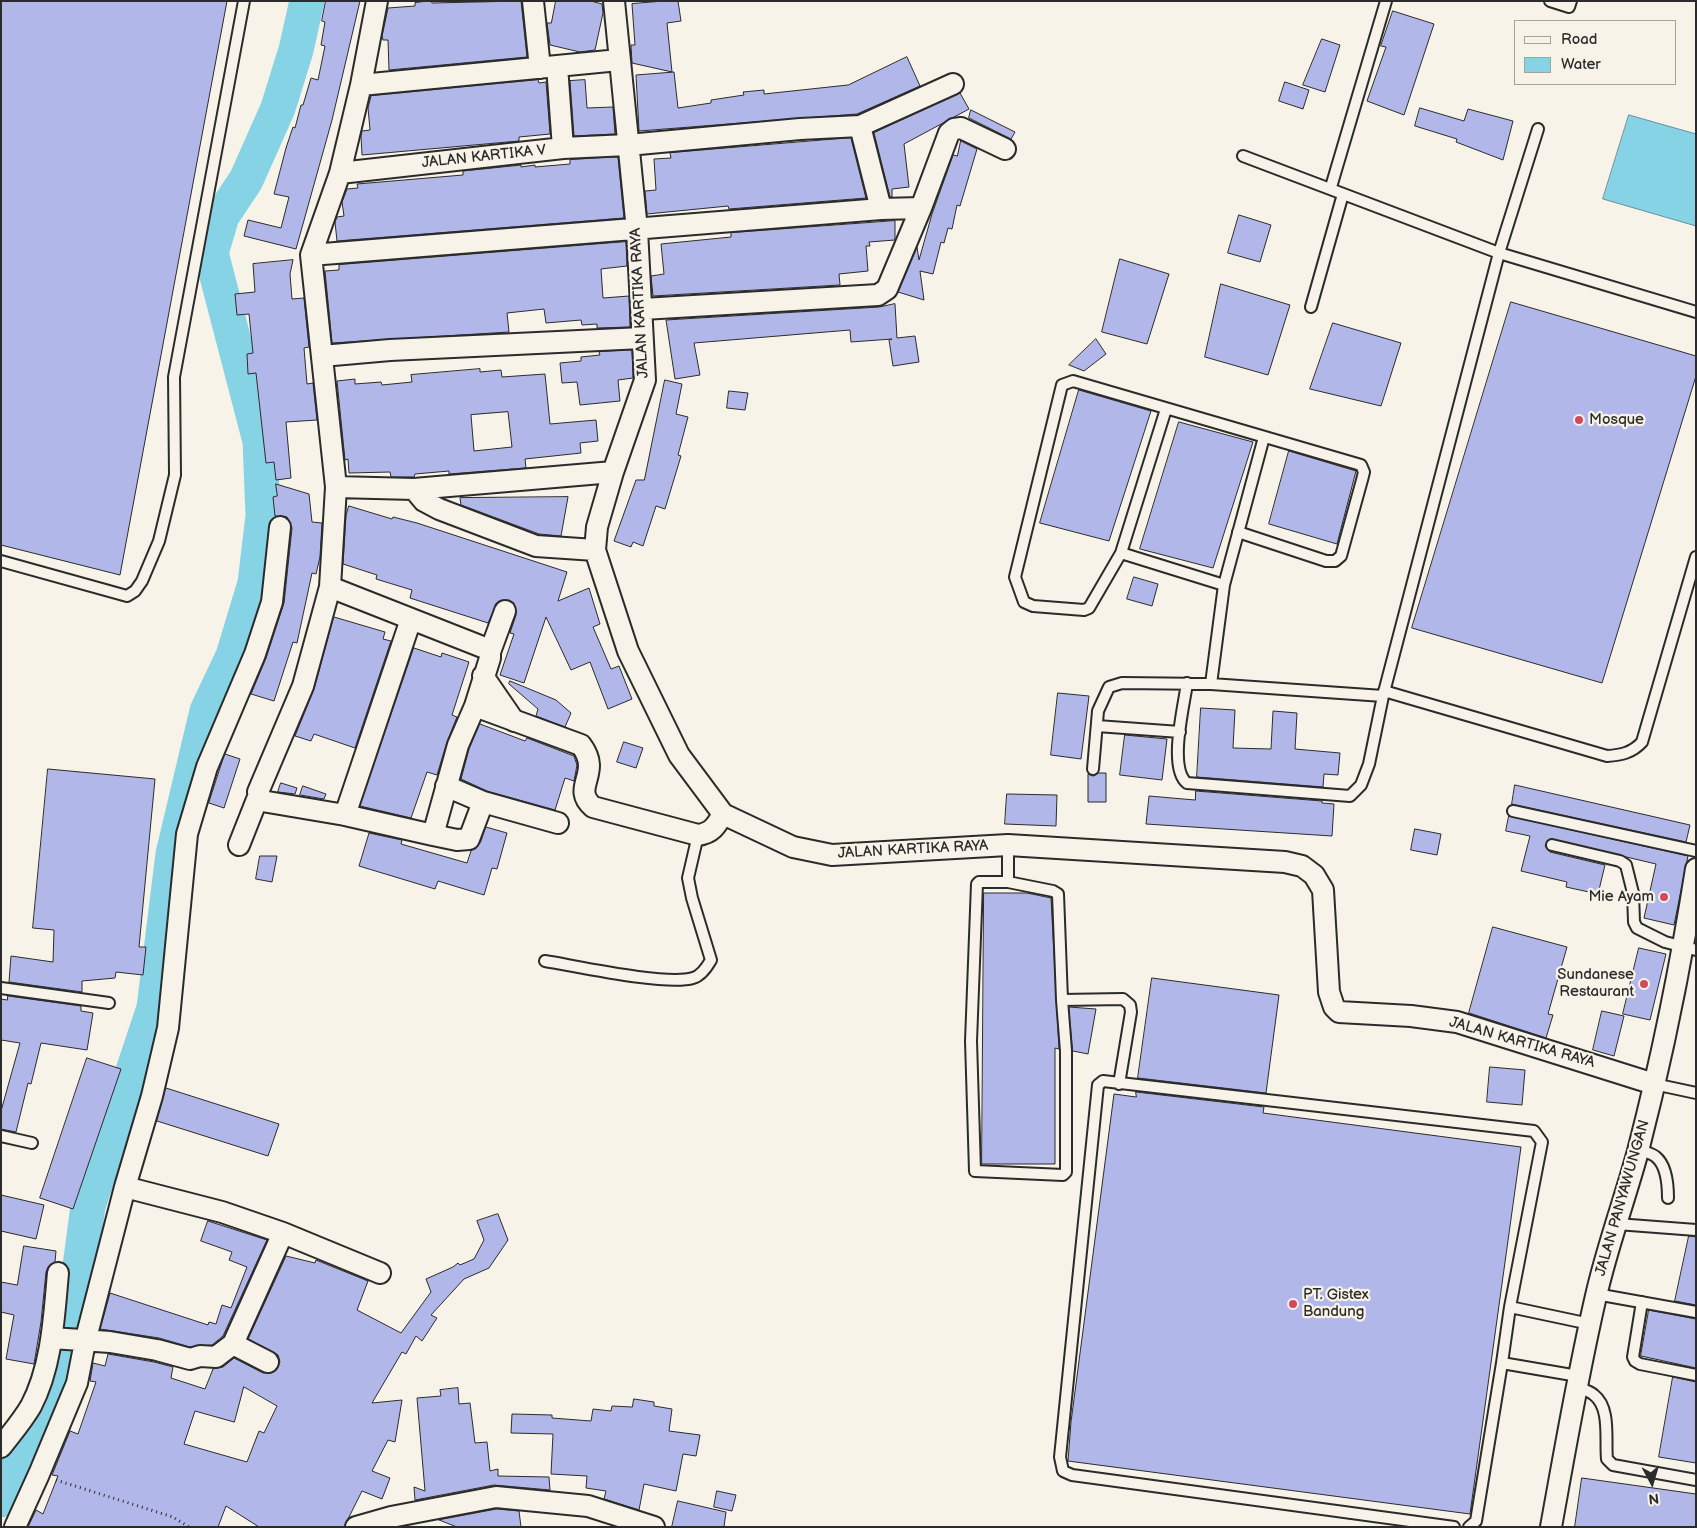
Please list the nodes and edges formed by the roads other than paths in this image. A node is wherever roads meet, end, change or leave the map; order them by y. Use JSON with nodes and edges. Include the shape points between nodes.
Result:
{"nodes":[{"id":1,"x":244,"y":1,"type":"edge"},
{"id":2,"x":377,"y":1,"type":"edge"},
{"id":3,"x":533,"y":1,"type":"edge"},
{"id":4,"x":614,"y":1,"type":"edge"},
{"id":5,"x":1386,"y":1,"type":"edge"},
{"id":6,"x":1550,"y":1,"type":"edge"},
{"id":7,"x":1571,"y":1,"type":"edge"},
{"id":8,"x":619,"y":60,"type":"junction"},
{"id":9,"x":548,"y":67,"type":"junction"},
{"id":10,"x":953,"y":84,"type":"dead end"},
{"id":11,"x":362,"y":85,"type":"junction"},
{"id":12,"x":860,"y":126,"type":"junction"},
{"id":13,"x":1538,"y":129,"type":"dead end"},
{"id":14,"x":628,"y":146,"type":"junction"},
{"id":15,"x":563,"y":148,"type":"junction"},
{"id":16,"x":1004,"y":149,"type":"dead end"},
{"id":17,"x":1243,"y":156,"type":"dead end"},
{"id":18,"x":340,"y":173,"type":"junction"},
{"id":19,"x":1331,"y":187,"type":"junction"},
{"id":20,"x":1343,"y":194,"type":"junction"},
{"id":21,"x":921,"y":208,"type":"junction"},
{"id":22,"x":881,"y":209,"type":"junction"},
{"id":23,"x":637,"y":230,"type":"junction"},
{"id":24,"x":1499,"y":253,"type":"junction"},
{"id":25,"x":312,"y":255,"type":"junction"},
{"id":26,"x":1311,"y":307,"type":"dead end"},
{"id":27,"x":642,"y":309,"type":"junction"},
{"id":28,"x":1696,"y":312,"type":"edge"},
{"id":29,"x":642,"y":338,"type":"junction"},
{"id":30,"x":322,"y":356,"type":"junction"},
{"id":31,"x":1166,"y":409,"type":"junction"},
{"id":32,"x":1264,"y":437,"type":"junction"},
{"id":33,"x":613,"y":472,"type":"junction"},
{"id":34,"x":336,"y":487,"type":"junction"},
{"id":35,"x":414,"y":489,"type":"junction"},
{"id":36,"x":280,"y":527,"type":"dead end"},
{"id":37,"x":1238,"y":532,"type":"junction"},
{"id":38,"x":595,"y":550,"type":"junction"},
{"id":39,"x":1121,"y":553,"type":"junction"},
{"id":40,"x":1696,"y":557,"type":"edge"},
{"id":41,"x":1,"y":561,"type":"edge"},
{"id":42,"x":1224,"y":585,"type":"junction"},
{"id":43,"x":1692,"y":586,"type":"edge"},
{"id":44,"x":330,"y":587,"type":"junction"},
{"id":45,"x":505,"y":611,"type":"dead end"},
{"id":46,"x":412,"y":619,"type":"junction"},
{"id":47,"x":490,"y":652,"type":"junction"},
{"id":48,"x":483,"y":676,"type":"junction"},
{"id":49,"x":1187,"y":683,"type":"junction"},
{"id":50,"x":1211,"y":684,"type":"junction"},
{"id":51,"x":1383,"y":693,"type":"junction"},
{"id":52,"x":475,"y":706,"type":"junction"},
{"id":53,"x":514,"y":720,"type":"junction"},
{"id":54,"x":1097,"y":726,"type":"junction"},
{"id":55,"x":1180,"y":732,"type":"junction"},
{"id":56,"x":1093,"y":769,"type":"dead end"},
{"id":57,"x":446,"y":786,"type":"junction"},
{"id":58,"x":258,"y":797,"type":"junction"},
{"id":59,"x":483,"y":802,"type":"junction"},
{"id":60,"x":1513,"y":812,"type":"dead end"},
{"id":61,"x":723,"y":814,"type":"junction"},
{"id":62,"x":345,"y":815,"type":"junction"},
{"id":63,"x":558,"y":823,"type":"dead end"},
{"id":64,"x":434,"y":834,"type":"junction"},
{"id":65,"x":698,"y":835,"type":"junction"},
{"id":66,"x":239,"y":845,"type":"dead end"},
{"id":67,"x":1008,"y":845,"type":"junction"},
{"id":68,"x":1552,"y":845,"type":"dead end"},
{"id":69,"x":1696,"y":851,"type":"edge"},
{"id":70,"x":1696,"y":869,"type":"edge"},
{"id":71,"x":1008,"y":882,"type":"junction"},
{"id":72,"x":1690,"y":948,"type":"edge"},
{"id":73,"x":544,"y":961,"type":"dead end"},
{"id":74,"x":1,"y":988,"type":"edge"},
{"id":75,"x":1062,"y":1000,"type":"junction"},
{"id":76,"x":109,"y":1002,"type":"dead end"},
{"id":77,"x":1119,"y":1084,"type":"junction"},
{"id":78,"x":1654,"y":1084,"type":"junction"},
{"id":79,"x":1696,"y":1093,"type":"edge"},
{"id":80,"x":1,"y":1136,"type":"edge"},
{"id":81,"x":32,"y":1143,"type":"dead end"},
{"id":82,"x":1638,"y":1149,"type":"junction"},
{"id":83,"x":124,"y":1187,"type":"junction"},
{"id":84,"x":1668,"y":1198,"type":"dead end"},
{"id":85,"x":1617,"y":1224,"type":"junction"},
{"id":86,"x":1696,"y":1230,"type":"edge"},
{"id":87,"x":283,"y":1233,"type":"junction"},
{"id":88,"x":58,"y":1273,"type":"dead end"},
{"id":89,"x":380,"y":1273,"type":"dead end"},
{"id":90,"x":1596,"y":1294,"type":"junction"},
{"id":91,"x":1642,"y":1302,"type":"junction"},
{"id":92,"x":1510,"y":1307,"type":"junction"},
{"id":93,"x":1696,"y":1312,"type":"edge"},
{"id":94,"x":1590,"y":1324,"type":"junction"},
{"id":95,"x":56,"y":1338,"type":"junction"},
{"id":96,"x":83,"y":1342,"type":"junction"},
{"id":97,"x":233,"y":1344,"type":"junction"},
{"id":98,"x":268,"y":1362,"type":"dead end"},
{"id":99,"x":1502,"y":1363,"type":"junction"},
{"id":100,"x":1696,"y":1375,"type":"edge"},
{"id":101,"x":1577,"y":1382,"type":"junction"},
{"id":102,"x":1,"y":1447,"type":"edge"},
{"id":103,"x":1696,"y":1480,"type":"edge"},
{"id":104,"x":15,"y":1527,"type":"edge"},
{"id":105,"x":356,"y":1527,"type":"edge"},
{"id":106,"x":654,"y":1527,"type":"edge"},
{"id":107,"x":1454,"y":1527,"type":"edge"},
{"id":108,"x":1469,"y":1527,"type":"edge"},
{"id":109,"x":1551,"y":1527,"type":"edge"}],
"edges":[{"from":1,"to":41,"type":"lane","via":[[174,377],[175,475],[159,541],[142,581],[127,596]]},
{"from":2,"to":11,"type":"street"},
{"from":3,"to":9,"type":"street"},
{"from":4,"to":8,"type":"street","name":"JALAN KARTIKA RAYA"},
{"from":5,"to":19,"type":"lane"},
{"from":6,"to":7,"type":"lane","via":[[1569,7]]},
{"from":8,"to":9,"type":"street"},
{"from":8,"to":14,"type":"street","name":"JALAN KARTIKA RAYA"},
{"from":9,"to":11,"type":"street"},
{"from":9,"to":15,"type":"street"},
{"from":10,"to":12,"type":"street"},
{"from":11,"to":18,"type":"street"},
{"from":12,"to":14,"type":"street","name":"JALAN KARTIKA V"},
{"from":12,"to":22,"type":"street"},
{"from":13,"to":24,"type":"lane"},
{"from":14,"to":15,"type":"street","name":"JALAN KARTIKA V"},
{"from":14,"to":23,"type":"street","name":"JALAN KARTIKA RAYA"},
{"from":15,"to":18,"type":"street","name":"JALAN KARTIKA V"},
{"from":16,"to":21,"type":"street","via":[[961,128],[954,128],[949,133]]},
{"from":17,"to":19,"type":"lane"},
{"from":18,"to":25,"type":"street"},
{"from":19,"to":20,"type":"lane"},
{"from":20,"to":24,"type":"lane"},
{"from":20,"to":26,"type":"lane"},
{"from":21,"to":22,"type":"street"},
{"from":21,"to":27,"type":"street","via":[[887,289],[878,295]]},
{"from":22,"to":23,"type":"street"},
{"from":23,"to":25,"type":"street"},
{"from":23,"to":27,"type":"street","name":"JALAN KARTIKA RAYA"},
{"from":24,"to":28,"type":"lane"},
{"from":24,"to":51,"type":"lane"},
{"from":25,"to":30,"type":"street"},
{"from":27,"to":29,"type":"street","name":"JALAN KARTIKA RAYA"},
{"from":29,"to":30,"type":"street"},
{"from":29,"to":33,"type":"street","name":"JALAN KARTIKA RAYA","via":[[643,391]]},
{"from":30,"to":34,"type":"street"},
{"from":31,"to":32,"type":"lane"},
{"from":31,"to":39,"type":"lane"},
{"from":31,"to":39,"type":"lane","via":[[1073,380],[1062,385],[1015,578],[1024,602],[1033,606],[1084,610],[1089,608]]},
{"from":32,"to":37,"type":"lane"},
{"from":32,"to":37,"type":"lane","via":[[1361,465],[1364,472],[1362,480],[1340,556],[1335,561],[1326,561]]},
{"from":33,"to":35,"type":"street"},
{"from":33,"to":38,"type":"street","name":"JALAN KARTIKA RAYA","via":[[597,527]]},
{"from":34,"to":35,"type":"street"},
{"from":34,"to":44,"type":"street"},
{"from":35,"to":38,"type":"street","via":[[424,502],[536,546]]},
{"from":36,"to":83,"type":"street","via":[[272,602],[255,654],[207,767],[188,834],[168,1028],[152,1096]]},
{"from":37,"to":42,"type":"lane"},
{"from":38,"to":61,"type":"street","name":"JALAN KARTIKA RAYA","via":[[628,651],[678,755]]},
{"from":39,"to":42,"type":"lane"},
{"from":40,"to":43,"type":"lane"},
{"from":42,"to":50,"type":"lane"},
{"from":43,"to":51,"type":"lane","via":[[1642,742],[1635,750],[1622,755],[1607,756]]},
{"from":44,"to":46,"type":"street"},
{"from":44,"to":58,"type":"street","via":[[303,686]]},
{"from":45,"to":47,"type":"street"},
{"from":46,"to":47,"type":"street"},
{"from":46,"to":62,"type":"street"},
{"from":47,"to":48,"type":"street"},
{"from":48,"to":52,"type":"street"},
{"from":48,"to":53,"type":"street"},
{"from":49,"to":50,"type":"lane"},
{"from":49,"to":54,"type":"lane","via":[[1136,682],[1109,687],[1098,711]]},
{"from":49,"to":55,"type":"lane"},
{"from":50,"to":51,"type":"lane"},
{"from":51,"to":55,"type":"lane","via":[[1369,764],[1361,785],[1350,796],[1187,783],[1181,778],[1178,767]]},
{"from":52,"to":53,"type":"street"},
{"from":52,"to":57,"type":"street","via":[[458,745]]},
{"from":53,"to":65,"type":"street","via":[[581,745],[589,755],[591,766],[584,786],[585,799],[593,807]]},
{"from":54,"to":55,"type":"lane"},
{"from":54,"to":56,"type":"lane"},
{"from":57,"to":59,"type":"street"},
{"from":57,"to":64,"type":"street"},
{"from":58,"to":62,"type":"street","via":[[262,801]]},
{"from":58,"to":66,"type":"street"},
{"from":59,"to":63,"type":"street"},
{"from":59,"to":64,"type":"street","via":[[469,838],[457,840]]},
{"from":60,"to":69,"type":"lane"},
{"from":61,"to":65,"type":"street","via":[[715,828]]},
{"from":61,"to":67,"type":"street","name":"JALAN KARTIKA RAYA","via":[[793,847],[832,855]]},
{"from":62,"to":64,"type":"street"},
{"from":65,"to":73,"type":"lane","via":[[688,878],[711,960],[706,969],[693,978],[664,980]]},
{"from":67,"to":71,"type":"lane"},
{"from":67,"to":78,"type":"street","name":"JALAN KARTIKA RAYA","via":[[1285,862],[1302,866],[1314,875],[1323,890],[1329,992],[1339,1012],[1457,1022]]},
{"from":68,"to":72,"type":"lane","via":[[1626,865],[1637,928],[1665,942]]},
{"from":70,"to":72,"type":"street","name":"JALAN PANYAWUNGAN"},
{"from":71,"to":75,"type":"lane","via":[[1058,894]]},
{"from":71,"to":75,"type":"lane","via":[[977,883],[971,1041],[975,1172],[1063,1176],[1066,1172],[1066,1051]]},
{"from":72,"to":78,"type":"street","name":"JALAN PANYAWUNGAN"},
{"from":74,"to":76,"type":"lane"},
{"from":75,"to":77,"type":"lane","via":[[1123,999],[1130,1005]]},
{"from":77,"to":92,"type":"lane","via":[[1534,1131],[1542,1142]]},
{"from":77,"to":107,"type":"lane","via":[[1103,1081],[1098,1085],[1060,1457],[1063,1470],[1072,1475]]},
{"from":78,"to":79,"type":"lane"},
{"from":78,"to":82,"type":"street","name":"JALAN PANYAWUNGAN"},
{"from":80,"to":81,"type":"lane"},
{"from":82,"to":84,"type":"lane","via":[[1660,1162],[1667,1181]]},
{"from":82,"to":85,"type":"street","name":"JALAN PANYAWUNGAN"},
{"from":83,"to":87,"type":"street","via":[[222,1212]]},
{"from":83,"to":96,"type":"street"},
{"from":85,"to":86,"type":"lane"},
{"from":85,"to":90,"type":"street","name":"JALAN PANYAWUNGAN"},
{"from":87,"to":89,"type":"street"},
{"from":87,"to":97,"type":"street"},
{"from":88,"to":95,"type":"street"},
{"from":90,"to":91,"type":"lane"},
{"from":90,"to":94,"type":"street","name":"JALAN PANYAWUNGAN"},
{"from":91,"to":93,"type":"lane"},
{"from":91,"to":100,"type":"lane","via":[[1634,1361]]},
{"from":92,"to":94,"type":"lane"},
{"from":92,"to":99,"type":"lane"},
{"from":94,"to":101,"type":"street","name":"JALAN PANYAWUNGAN"},
{"from":95,"to":96,"type":"street"},
{"from":95,"to":102,"type":"street","via":[[31,1406]]},
{"from":96,"to":97,"type":"street","via":[[110,1342],[190,1359],[216,1357]]},
{"from":96,"to":104,"type":"street","via":[[77,1383]]},
{"from":97,"to":98,"type":"street"},
{"from":99,"to":101,"type":"lane"},
{"from":99,"to":108,"type":"lane","via":[[1476,1521]]},
{"from":101,"to":103,"type":"lane","via":[[1601,1402],[1607,1459],[1613,1464]]},
{"from":101,"to":109,"type":"street","name":"JALAN PANYAWUNGAN"},
{"from":105,"to":106,"type":"street","via":[[496,1497],[588,1506]]}]}
